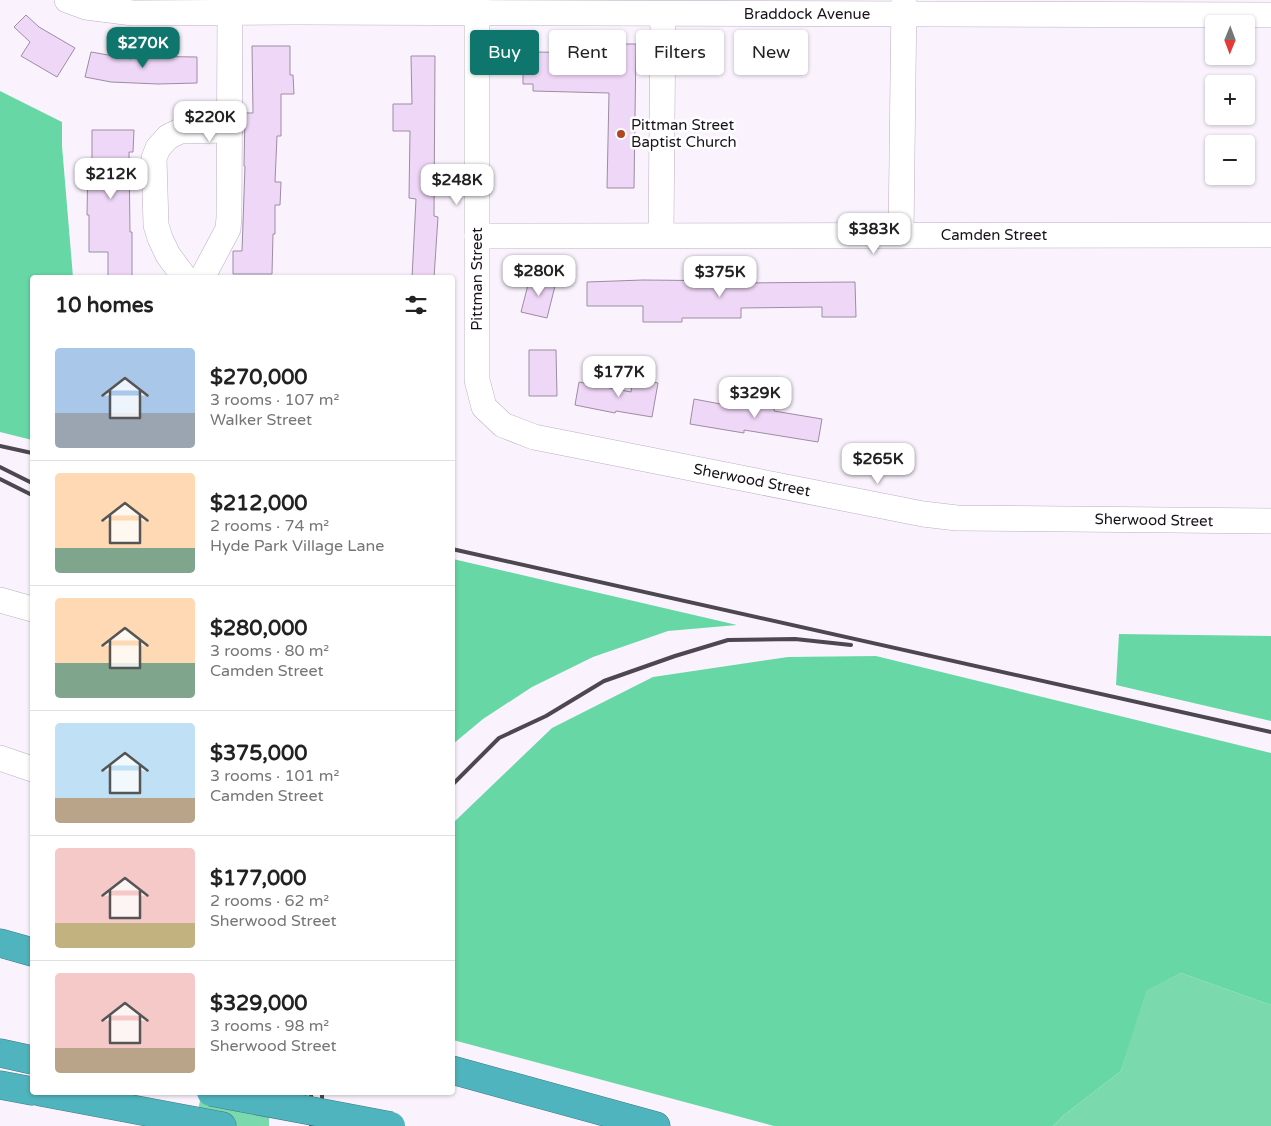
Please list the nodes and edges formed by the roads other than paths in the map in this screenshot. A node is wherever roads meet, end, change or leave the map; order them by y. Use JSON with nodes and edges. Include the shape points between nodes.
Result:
{"nodes":[{"id":1,"x":67,"y":0,"type":"edge"},
{"id":2,"x":292,"y":4,"type":"edge"},
{"id":3,"x":477,"y":7,"type":"edge"},
{"id":4,"x":689,"y":7,"type":"edge"},
{"id":5,"x":904,"y":7,"type":"edge"},
{"id":6,"x":1131,"y":7,"type":"edge"},
{"id":7,"x":230,"y":12,"type":"junction"},
{"id":8,"x":663,"y":14,"type":"junction"},
{"id":9,"x":1271,"y":15,"type":"edge"},
{"id":10,"x":230,"y":130,"type":"junction"},
{"id":11,"x":661,"y":235,"type":"junction"},
{"id":12,"x":901,"y":235,"type":"junction"},
{"id":13,"x":1271,"y":235,"type":"edge"},
{"id":14,"x":477,"y":236,"type":"junction"},
{"id":15,"x":183,"y":275,"type":"edge"},
{"id":16,"x":204,"y":275,"type":"edge"},
{"id":17,"x":484,"y":407,"type":"joint"},
{"id":18,"x":1271,"y":521,"type":"edge"},
{"id":19,"x":0,"y":600,"type":"edge"},
{"id":20,"x":30,"y":608,"type":"edge"},
{"id":21,"x":0,"y":758,"type":"edge"},
{"id":22,"x":30,"y":768,"type":"edge"},
{"id":23,"x":0,"y":943,"type":"edge"},
{"id":24,"x":30,"y":951,"type":"edge"},
{"id":25,"x":0,"y":1054,"type":"edge"},
{"id":26,"x":30,"y":1060,"type":"edge"},
{"id":27,"x":455,"y":1071,"type":"edge"},
{"id":28,"x":0,"y":1085,"type":"edge"},
{"id":29,"x":30,"y":1091,"type":"edge"},
{"id":30,"x":57,"y":1095,"type":"edge"},
{"id":31,"x":226,"y":1095,"type":"edge"},
{"id":32,"x":222,"y":1126,"type":"edge"},
{"id":33,"x":391,"y":1126,"type":"edge"},
{"id":34,"x":656,"y":1126,"type":"edge"}],
"edges":[{"from":1,"to":7,"type":"street","name":"Braddock Avenue","via":[[86,7],[133,13]]},
{"from":2,"to":3,"type":"street","name":"Braddock Avenue","via":[[343,13]]},
{"from":2,"to":7,"type":"street","name":"Braddock Avenue"},
{"from":3,"to":8,"type":"street","name":"Braddock Avenue"},
{"from":3,"to":14,"type":"street","name":"Pittman Street"},
{"from":4,"to":5,"type":"street","name":"Braddock Avenue"},
{"from":4,"to":8,"type":"street","name":"Braddock Avenue"},
{"from":5,"to":6,"type":"street","name":"Braddock Avenue"},
{"from":5,"to":12,"type":"street"},
{"from":6,"to":9,"type":"street","name":"Braddock Avenue"},
{"from":7,"to":10,"type":"street"},
{"from":8,"to":11,"type":"street"},
{"from":10,"to":15,"type":"street","via":[[180,131],[168,137],[154,158],[156,224],[168,255]]},
{"from":10,"to":16,"type":"street","via":[[228,229]]},
{"from":11,"to":12,"type":"street","name":"Camden Street"},
{"from":11,"to":14,"type":"street","name":"Camden Street"},
{"from":12,"to":13,"type":"street","name":"Camden Street"},
{"from":14,"to":17,"type":"street","name":"Pittman Street","via":[[477,380]]},
{"from":17,"to":18,"type":"street","name":"Sherwood Street","via":[[503,425],[534,437],[923,514],[957,518]]},
{"from":19,"to":20,"type":"street"},
{"from":21,"to":22,"type":"street"},
{"from":23,"to":24,"type":"highway"},
{"from":25,"to":26,"type":"highway"},
{"from":27,"to":34,"type":"highway"},
{"from":28,"to":29,"type":"highway"},
{"from":30,"to":32,"type":"highway"},
{"from":31,"to":33,"type":"highway","bridge":true}]}
